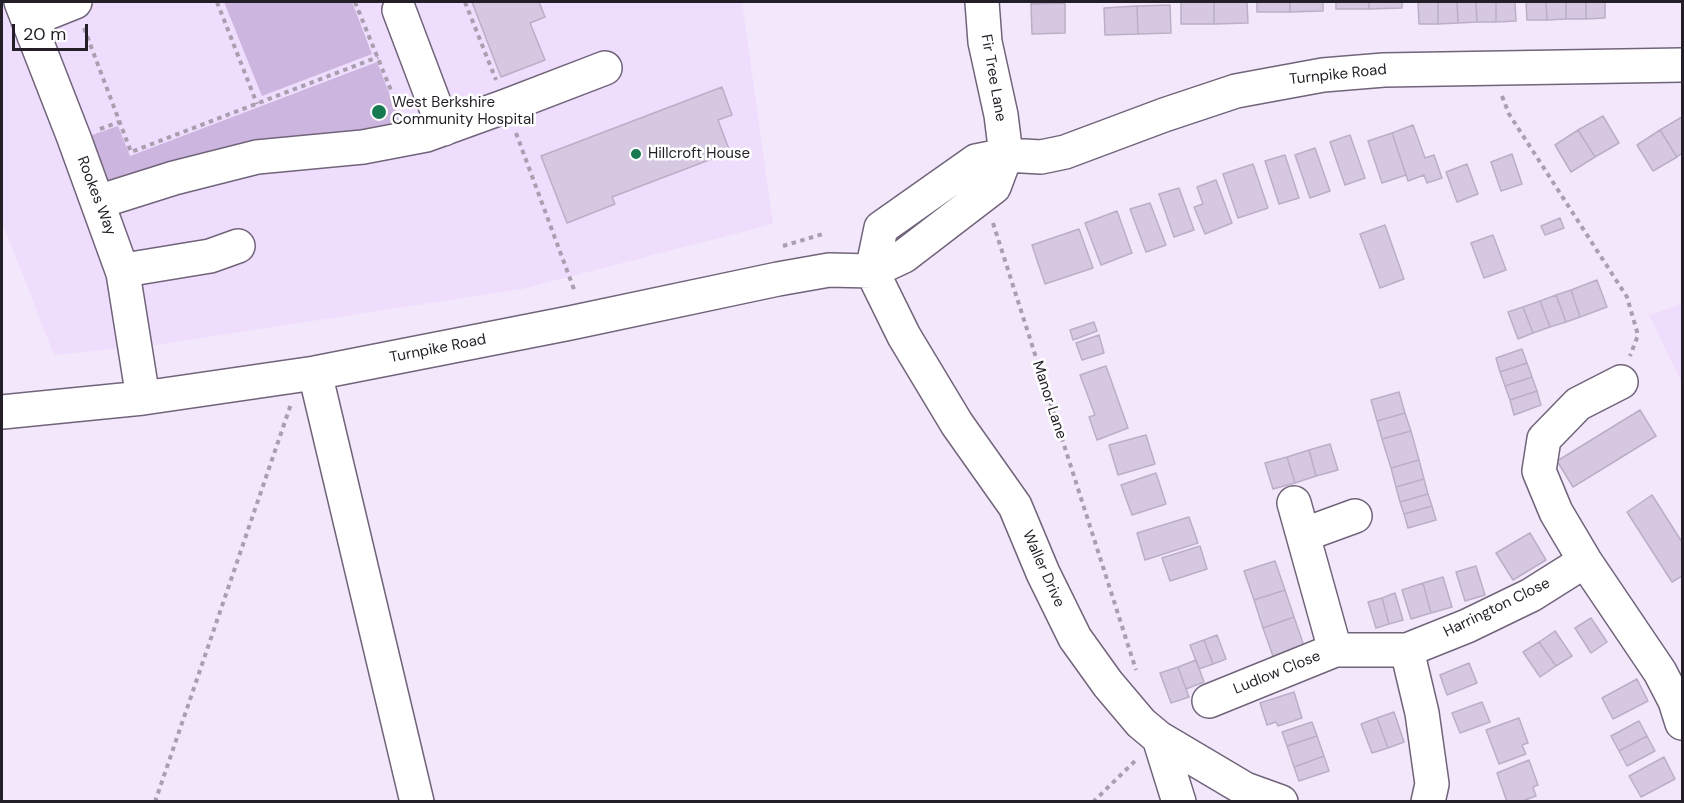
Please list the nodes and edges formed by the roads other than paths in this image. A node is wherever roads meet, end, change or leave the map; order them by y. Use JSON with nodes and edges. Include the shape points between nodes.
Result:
{"nodes":[{"id":1,"x":21,"y":2,"type":"edge"},
{"id":2,"x":982,"y":2,"type":"edge"},
{"id":3,"x":78,"y":9,"type":"edge"},
{"id":4,"x":399,"y":10,"type":"dead end"},
{"id":5,"x":34,"y":36,"type":"junction"},
{"id":6,"x":1683,"y":64,"type":"edge"},
{"id":7,"x":604,"y":68,"type":"dead end"},
{"id":8,"x":444,"y":129,"type":"junction"},
{"id":9,"x":1006,"y":154,"type":"junction"},
{"id":10,"x":98,"y":202,"type":"junction"},
{"id":11,"x":238,"y":246,"type":"dead end"},
{"id":12,"x":872,"y":271,"type":"junction"},
{"id":13,"x":123,"y":273,"type":"junction"},
{"id":14,"x":315,"y":373,"type":"junction"},
{"id":15,"x":1608,"y":381,"type":"road end"},
{"id":16,"x":143,"y":398,"type":"junction"},
{"id":17,"x":2,"y":412,"type":"edge"},
{"id":18,"x":1294,"y":503,"type":"dead end"},
{"id":19,"x":1355,"y":516,"type":"dead end"},
{"id":20,"x":1303,"y":535,"type":"junction"},
{"id":21,"x":1585,"y":561,"type":"junction"},
{"id":22,"x":1335,"y":650,"type":"junction"},
{"id":23,"x":1407,"y":650,"type":"junction"},
{"id":24,"x":1209,"y":701,"type":"dead end"},
{"id":25,"x":1680,"y":708,"type":"edge"},
{"id":26,"x":1159,"y":738,"type":"junction"},
{"id":27,"x":417,"y":801,"type":"edge"},
{"id":28,"x":1179,"y":801,"type":"edge"},
{"id":29,"x":1281,"y":801,"type":"edge"},
{"id":30,"x":1428,"y":801,"type":"edge"}],
"edges":[{"from":1,"to":5,"type":"street","name":"Rookes Way"},
{"from":2,"to":9,"type":"street","name":"Fir Tree Lane","via":[[985,42]]},
{"from":3,"to":5,"type":"street","via":[[45,14],[37,23]]},
{"from":4,"to":8,"type":"street","via":[[392,51]]},
{"from":5,"to":10,"type":"street","name":"Rookes Way"},
{"from":6,"to":9,"type":"street","name":"Turnpike Road","via":[[1384,70],[1323,75],[1236,91],[1065,152],[1041,157]]},
{"from":7,"to":8,"type":"street"},
{"from":8,"to":10,"type":"street","via":[[363,147],[257,157]]},
{"from":9,"to":12,"type":"street","name":"Turnpike Road","via":[[994,187],[904,256]]},
{"from":9,"to":12,"type":"street","name":"Turnpike Road","via":[[976,161],[881,228]]},
{"from":10,"to":13,"type":"street","name":"Rookes Way"},
{"from":11,"to":13,"type":"street","via":[[210,256]]},
{"from":12,"to":14,"type":"street","name":"Turnpike Road","via":[[829,270]]},
{"from":12,"to":26,"type":"street","name":"Waller Drive","via":[[915,356],[1015,506],[1075,638],[1108,684]]},
{"from":13,"to":16,"type":"street","name":"Rookes Way"},
{"from":14,"to":16,"type":"street","name":"Turnpike Road"},
{"from":14,"to":27,"type":"street"},
{"from":15,"to":21,"type":"street","via":[[1578,404],[1544,439],[1539,471],[1556,512]]},
{"from":16,"to":17,"type":"street","name":"Turnpike Road"},
{"from":18,"to":20,"type":"street","name":"Ludlow Close"},
{"from":19,"to":20,"type":"street"},
{"from":20,"to":22,"type":"street","name":"Ludlow Close"},
{"from":21,"to":23,"type":"street","name":"Harrington Close","via":[[1531,595]]},
{"from":21,"to":25,"type":"street"},
{"from":22,"to":23,"type":"street","name":"Harrington Close"},
{"from":22,"to":24,"type":"street","name":"Ludlow Close"},
{"from":23,"to":30,"type":"street","via":[[1422,713],[1432,783]]},
{"from":26,"to":28,"type":"street"},
{"from":26,"to":29,"type":"street","name":"Waller Drive","via":[[1245,789]]}]}
